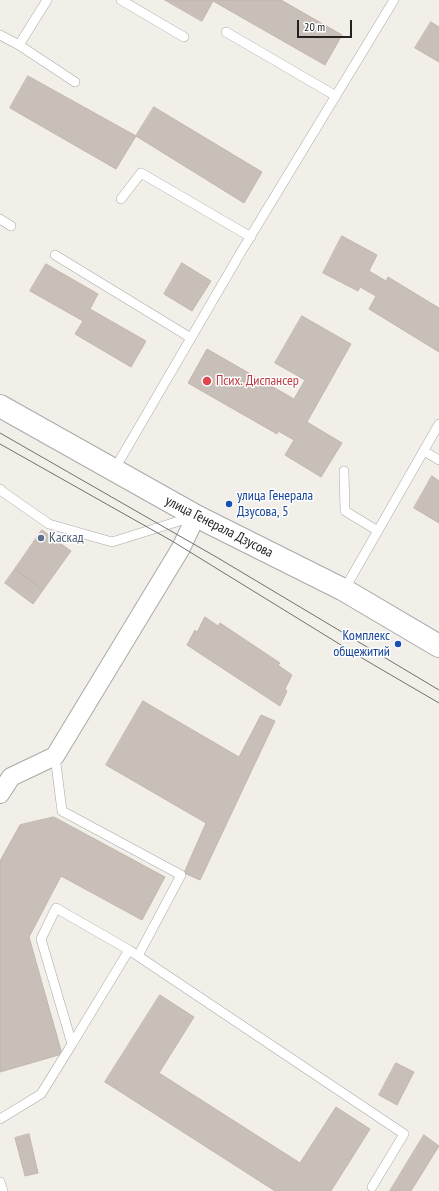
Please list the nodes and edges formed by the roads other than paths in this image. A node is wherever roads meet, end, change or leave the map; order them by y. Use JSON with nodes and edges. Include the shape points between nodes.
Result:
{"nodes":[{"id":1,"x":47,"y":0,"type":"edge"},
{"id":2,"x":121,"y":0,"type":"edge"},
{"id":3,"x":394,"y":0,"type":"edge"},
{"id":4,"x":226,"y":32,"type":"dead end"},
{"id":5,"x":0,"y":35,"type":"edge"},
{"id":6,"x":184,"y":37,"type":"dead end"},
{"id":7,"x":19,"y":45,"type":"junction"},
{"id":8,"x":76,"y":82,"type":"dead end"},
{"id":9,"x":336,"y":96,"type":"junction"},
{"id":10,"x":121,"y":199,"type":"dead end"},
{"id":11,"x":0,"y":219,"type":"edge"},
{"id":12,"x":11,"y":226,"type":"dead end"},
{"id":13,"x":251,"y":237,"type":"junction"},
{"id":14,"x":55,"y":255,"type":"dead end"},
{"id":15,"x":191,"y":338,"type":"junction"},
{"id":16,"x":0,"y":406,"type":"edge"},
{"id":17,"x":439,"y":424,"type":"edge"},
{"id":18,"x":424,"y":451,"type":"junction"},
{"id":19,"x":439,"y":460,"type":"edge"},
{"id":20,"x":114,"y":470,"type":"junction"},
{"id":21,"x":344,"y":471,"type":"dead end"},
{"id":22,"x":0,"y":489,"type":"edge"},
{"id":23,"x":196,"y":516,"type":"junction"},
{"id":24,"x":378,"y":530,"type":"junction"},
{"id":25,"x":344,"y":590,"type":"junction"},
{"id":26,"x":439,"y":646,"type":"edge"},
{"id":27,"x":55,"y":756,"type":"junction"},
{"id":28,"x":0,"y":794,"type":"edge"},
{"id":29,"x":129,"y":950,"type":"junction"},
{"id":30,"x":138,"y":956,"type":"junction"},
{"id":31,"x":72,"y":1044,"type":"junction"},
{"id":32,"x":0,"y":1119,"type":"edge"},
{"id":33,"x":0,"y":1182,"type":"edge"},
{"id":34,"x":372,"y":1188,"type":"dead end"},
{"id":35,"x":3,"y":1191,"type":"edge"}],
"edges":[{"from":1,"to":7,"type":"lane"},
{"from":2,"to":6,"type":"lane"},
{"from":3,"to":9,"type":"lane"},
{"from":4,"to":9,"type":"lane"},
{"from":5,"to":7,"type":"lane"},
{"from":7,"to":8,"type":"lane"},
{"from":9,"to":13,"type":"lane"},
{"from":10,"to":13,"type":"lane","via":[[141,173]]},
{"from":11,"to":12,"type":"lane"},
{"from":13,"to":15,"type":"lane"},
{"from":14,"to":15,"type":"lane"},
{"from":15,"to":20,"type":"lane"},
{"from":16,"to":20,"type":"street","name":"улица Генерала Дзусова"},
{"from":17,"to":18,"type":"lane"},
{"from":18,"to":19,"type":"lane"},
{"from":18,"to":24,"type":"lane"},
{"from":20,"to":23,"type":"street","name":"улица Генерала Дзусова"},
{"from":21,"to":24,"type":"lane","via":[[346,512]]},
{"from":22,"to":23,"type":"lane","via":[[49,524],[112,542]]},
{"from":23,"to":25,"type":"street","name":"улица Генерала Дзусова"},
{"from":23,"to":27,"type":"street","via":[[181,548]]},
{"from":24,"to":25,"type":"lane"},
{"from":25,"to":26,"type":"street","name":"улица Генерала Дзусова"},
{"from":27,"to":28,"type":"street","via":[[8,775]]},
{"from":27,"to":30,"type":"lane","via":[[62,811],[181,875]]},
{"from":29,"to":30,"type":"lane"},
{"from":29,"to":31,"type":"lane"},
{"from":29,"to":31,"type":"lane","via":[[56,908],[40,939]]},
{"from":30,"to":34,"type":"lane","via":[[404,1134]]},
{"from":31,"to":32,"type":"lane","via":[[41,1094]]},
{"from":33,"to":35,"type":"lane"}]}
